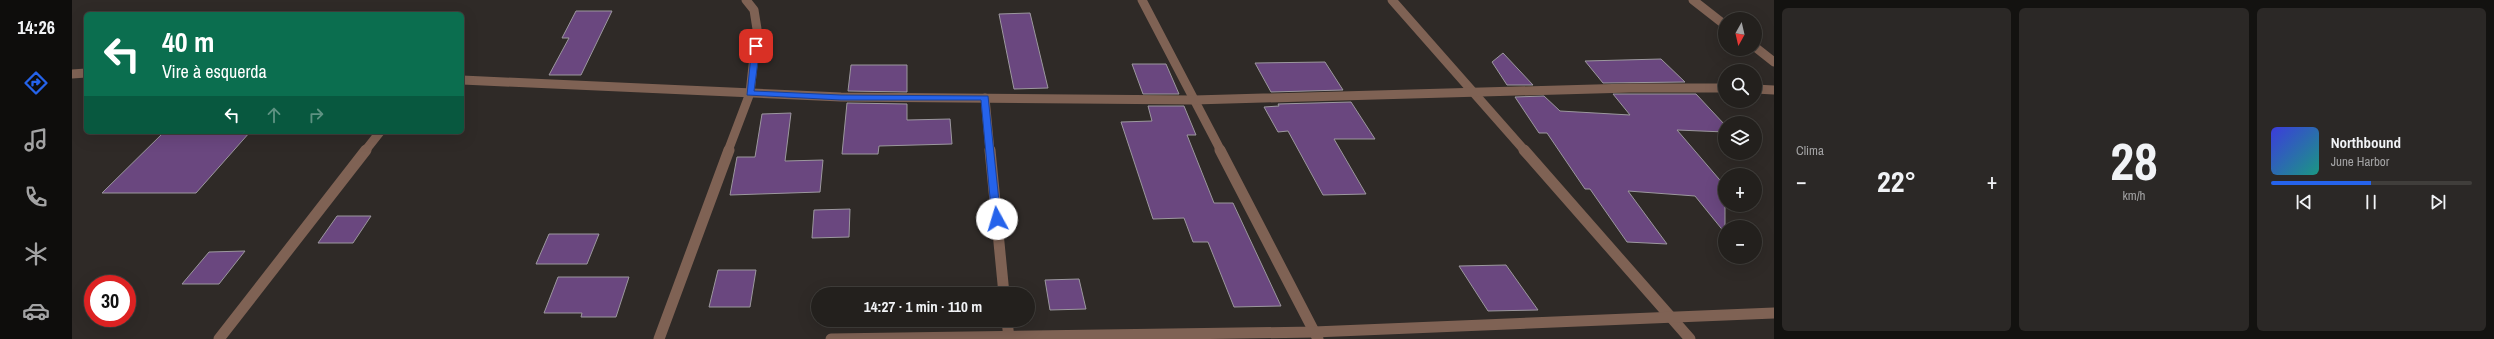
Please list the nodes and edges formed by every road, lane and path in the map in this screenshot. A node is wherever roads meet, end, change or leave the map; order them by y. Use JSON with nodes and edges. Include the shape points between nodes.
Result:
{"nodes":[{"id":1,"x":746,"y":0,"type":"edge"},
{"id":2,"x":1142,"y":0,"type":"edge"},
{"id":3,"x":1392,"y":0,"type":"edge"},
{"id":4,"x":1693,"y":0,"type":"edge"},
{"id":5,"x":1718,"y":19,"type":"edge"},
{"id":6,"x":1762,"y":53,"type":"edge"},
{"id":7,"x":1774,"y":62,"type":"edge"},
{"id":8,"x":84,"y":73,"type":"edge"},
{"id":9,"x":72,"y":74,"type":"edge"},
{"id":10,"x":464,"y":80,"type":"edge"},
{"id":11,"x":1718,"y":88,"type":"edge"},
{"id":12,"x":1762,"y":89,"type":"edge"},
{"id":13,"x":1774,"y":90,"type":"edge"},
{"id":14,"x":1473,"y":92,"type":"junction"},
{"id":15,"x":750,"y":93,"type":"junction"},
{"id":16,"x":985,"y":98,"type":"junction"},
{"id":17,"x":1194,"y":100,"type":"junction"},
{"id":18,"x":378,"y":134,"type":"edge"},
{"id":19,"x":1003,"y":287,"type":"edge"},
{"id":20,"x":1774,"y":313,"type":"edge"},
{"id":21,"x":1670,"y":316,"type":"junction"},
{"id":22,"x":1008,"y":327,"type":"edge"},
{"id":23,"x":1316,"y":335,"type":"edge"},
{"id":24,"x":1009,"y":337,"type":"edge"},
{"id":25,"x":219,"y":339,"type":"edge"},
{"id":26,"x":659,"y":339,"type":"edge"},
{"id":27,"x":831,"y":339,"type":"edge"},
{"id":28,"x":1690,"y":339,"type":"edge"}],
"edges":[{"from":1,"to":15,"type":"street","via":[[754,10],[757,29]]},
{"from":2,"to":17,"type":"street"},
{"from":3,"to":14,"type":"street"},
{"from":4,"to":5,"type":"street"},
{"from":6,"to":7,"type":"street"},
{"from":8,"to":9,"type":"street"},
{"from":10,"to":15,"type":"street"},
{"from":11,"to":14,"type":"street"},
{"from":12,"to":13,"type":"street"},
{"from":14,"to":17,"type":"street"},
{"from":14,"to":21,"type":"street"},
{"from":15,"to":16,"type":"street","via":[[841,97]]},
{"from":15,"to":26,"type":"street"},
{"from":16,"to":17,"type":"street"},
{"from":16,"to":19,"type":"street"},
{"from":17,"to":23,"type":"street"},
{"from":18,"to":25,"type":"street"},
{"from":20,"to":21,"type":"street"},
{"from":21,"to":23,"type":"street"},
{"from":21,"to":28,"type":"street"},
{"from":22,"to":24,"type":"street"},
{"from":23,"to":24,"type":"street"},
{"from":24,"to":27,"type":"street"}]}
